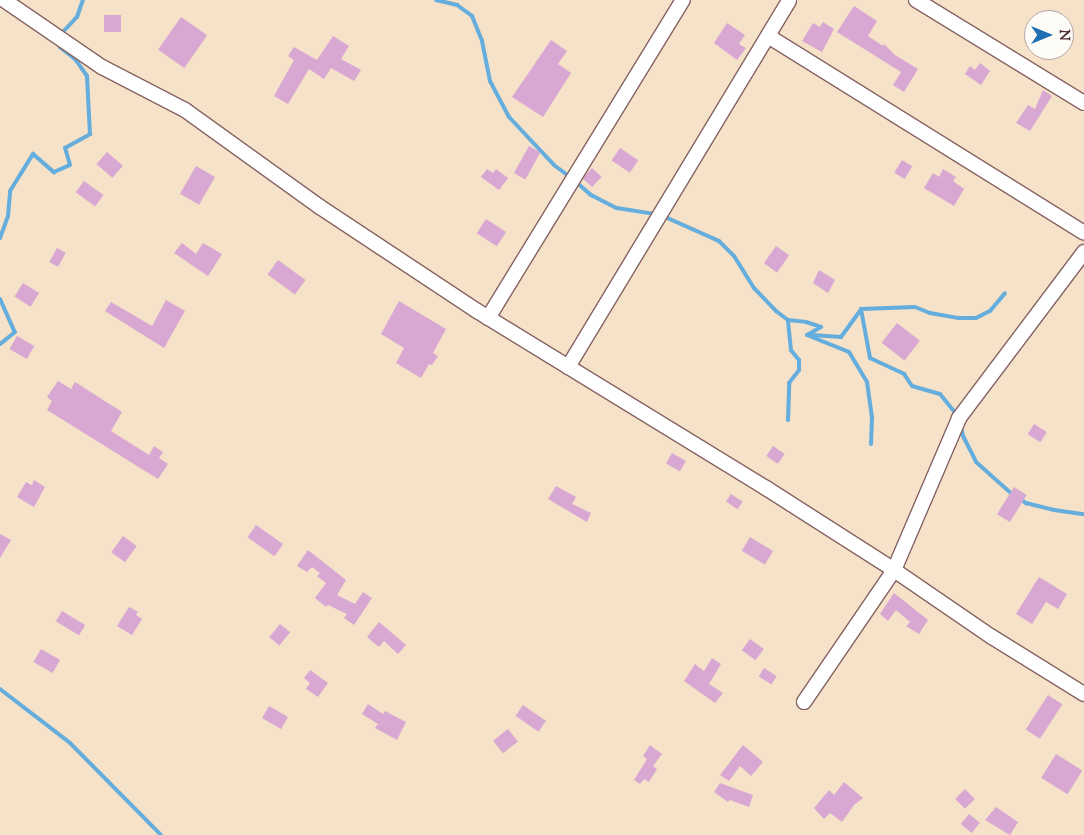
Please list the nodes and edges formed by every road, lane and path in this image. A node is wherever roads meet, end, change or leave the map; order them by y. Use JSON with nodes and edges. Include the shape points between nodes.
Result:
{"nodes":[{"id":1,"x":4,"y":0,"type":"edge"},
{"id":2,"x":683,"y":0,"type":"edge"},
{"id":3,"x":789,"y":0,"type":"edge"},
{"id":4,"x":916,"y":0,"type":"edge"},
{"id":5,"x":768,"y":36,"type":"junction"},
{"id":6,"x":1084,"y":103,"type":"edge"},
{"id":7,"x":1084,"y":233,"type":"edge"},
{"id":8,"x":1084,"y":252,"type":"edge"},
{"id":9,"x":488,"y":318,"type":"junction"},
{"id":10,"x":568,"y":367,"type":"junction"},
{"id":11,"x":894,"y":570,"type":"junction"},
{"id":12,"x":1084,"y":694,"type":"edge"},
{"id":13,"x":804,"y":702,"type":"dead end"}],
"edges":[{"from":1,"to":9,"type":"street","via":[[102,67],[185,110],[320,207]]},
{"from":2,"to":9,"type":"street"},
{"from":3,"to":5,"type":"street"},
{"from":4,"to":6,"type":"street"},
{"from":5,"to":7,"type":"street"},
{"from":5,"to":10,"type":"street"},
{"from":8,"to":11,"type":"street","via":[[959,418]]},
{"from":9,"to":10,"type":"street"},
{"from":10,"to":11,"type":"street"},
{"from":11,"to":12,"type":"street","via":[[992,638]]},
{"from":11,"to":13,"type":"street"}]}
